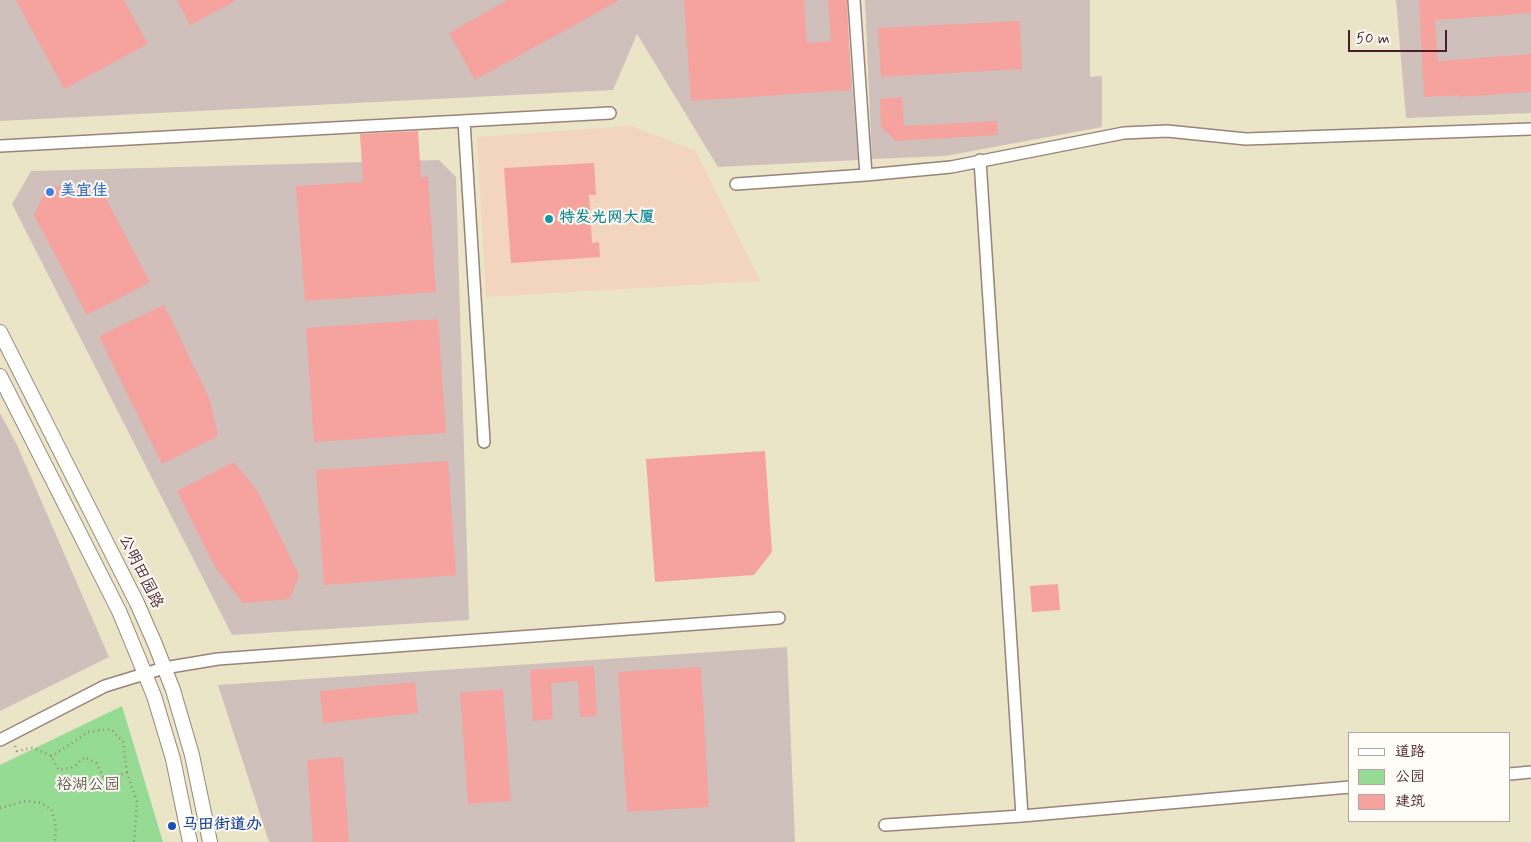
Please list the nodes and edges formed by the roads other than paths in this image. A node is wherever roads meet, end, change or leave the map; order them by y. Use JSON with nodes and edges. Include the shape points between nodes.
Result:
{"nodes":[{"id":1,"x":854,"y":0,"type":"edge"},
{"id":2,"x":610,"y":113,"type":"dead end"},
{"id":3,"x":464,"y":121,"type":"junction"},
{"id":4,"x":1531,"y":130,"type":"edge"},
{"id":5,"x":0,"y":146,"type":"edge"},
{"id":6,"x":980,"y":160,"type":"junction"},
{"id":7,"x":866,"y":175,"type":"junction"},
{"id":8,"x":736,"y":184,"type":"dead end"},
{"id":9,"x":0,"y":332,"type":"edge"},
{"id":10,"x":0,"y":376,"type":"edge"},
{"id":11,"x":484,"y":442,"type":"dead end"},
{"id":12,"x":779,"y":618,"type":"dead end"},
{"id":13,"x":164,"y":668,"type":"junction"},
{"id":14,"x":145,"y":674,"type":"junction"},
{"id":15,"x":5,"y":738,"type":"edge"},
{"id":16,"x":1531,"y":772,"type":"edge"},
{"id":17,"x":1511,"y":774,"type":"edge"},
{"id":18,"x":1348,"y":787,"type":"edge"},
{"id":19,"x":1022,"y":816,"type":"junction"},
{"id":20,"x":886,"y":825,"type":"dead end"},
{"id":21,"x":190,"y":842,"type":"edge"},
{"id":22,"x":210,"y":842,"type":"edge"}],
"edges":[{"from":1,"to":7,"type":"street"},
{"from":2,"to":3,"type":"street"},
{"from":3,"to":5,"type":"street"},
{"from":3,"to":11,"type":"street"},
{"from":4,"to":6,"type":"street","via":[[1246,139],[1167,131],[1141,132]]},
{"from":6,"to":7,"type":"street","via":[[951,167]]},
{"from":6,"to":19,"type":"street"},
{"from":7,"to":8,"type":"street"},
{"from":9,"to":13,"type":"street","name":"公明田园路","via":[[137,603]]},
{"from":10,"to":14,"type":"street","via":[[119,611]]},
{"from":12,"to":13,"type":"street","via":[[218,659]]},
{"from":13,"to":14,"type":"street"},
{"from":13,"to":22,"type":"street","name":"公明田园路","via":[[192,755]]},
{"from":14,"to":15,"type":"street","via":[[106,686]]},
{"from":14,"to":21,"type":"street","via":[[173,759]]},
{"from":16,"to":17,"type":"street"},
{"from":18,"to":19,"type":"street"},
{"from":19,"to":20,"type":"street"}]}
